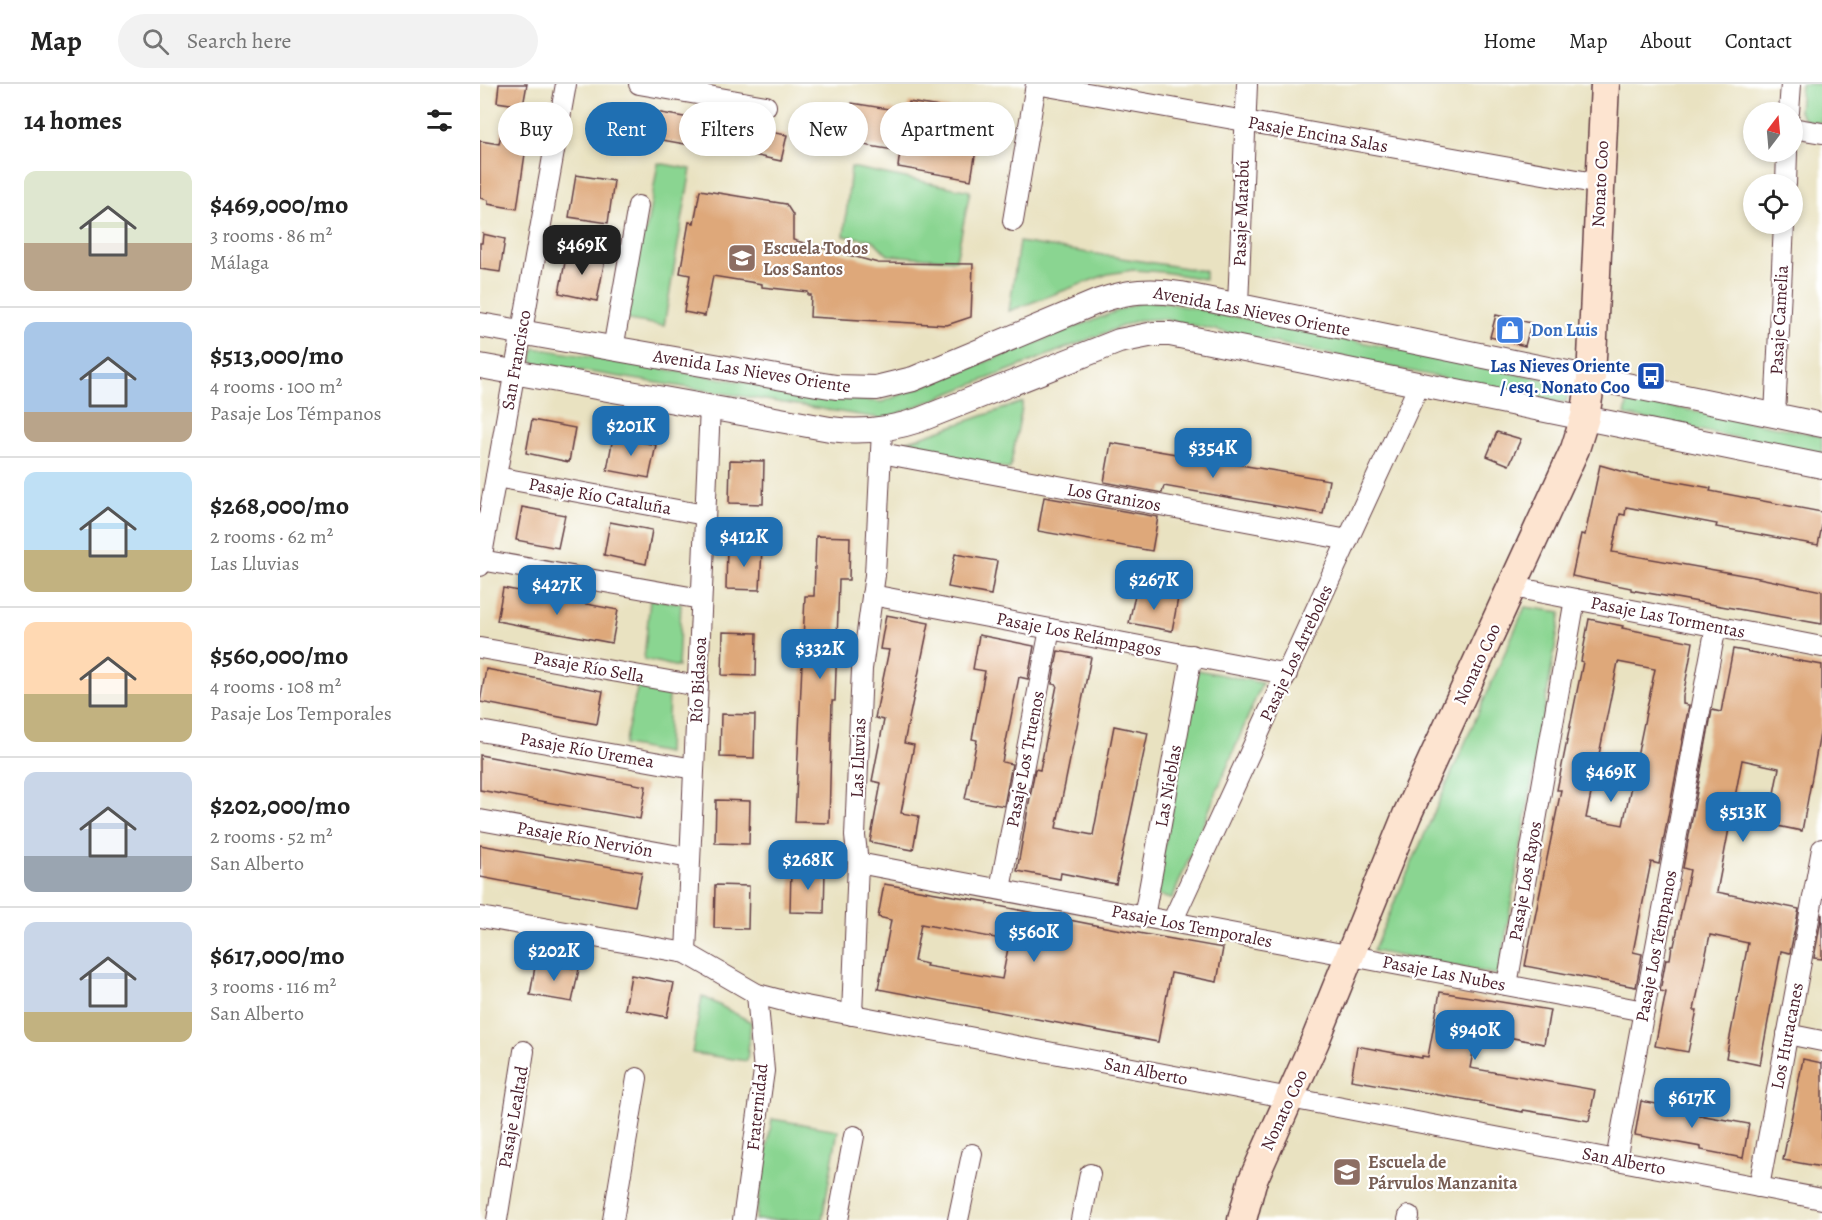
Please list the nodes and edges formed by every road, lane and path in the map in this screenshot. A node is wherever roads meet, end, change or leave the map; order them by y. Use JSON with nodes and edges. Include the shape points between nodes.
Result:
{"nodes":[{"id":1,"x":566,"y":84,"type":"edge"},
{"id":2,"x":639,"y":84,"type":"edge"},
{"id":3,"x":1036,"y":84,"type":"edge"},
{"id":4,"x":1247,"y":84,"type":"edge"},
{"id":5,"x":1605,"y":84,"type":"edge"},
{"id":6,"x":1791,"y":84,"type":"edge"},
{"id":7,"x":743,"y":102,"type":"edge"},
{"id":8,"x":1790,"y":102,"type":"edge"},
{"id":9,"x":1245,"y":121,"type":"junction"},
{"id":10,"x":1803,"y":130,"type":"edge"},
{"id":11,"x":1822,"y":133,"type":"edge"},
{"id":12,"x":1600,"y":184,"type":"junction"},
{"id":13,"x":638,"y":206,"type":"dead end"},
{"id":14,"x":1013,"y":221,"type":"dead end"},
{"id":15,"x":1784,"y":234,"type":"edge"},
{"id":16,"x":1238,"y":305,"type":"junction"},
{"id":17,"x":480,"y":325,"type":"edge"},
{"id":18,"x":521,"y":333,"type":"junction"},
{"id":19,"x":613,"y":349,"type":"junction"},
{"id":20,"x":480,"y":366,"type":"edge"},
{"id":21,"x":514,"y":372,"type":"junction"},
{"id":22,"x":1591,"y":379,"type":"junction"},
{"id":23,"x":1420,"y":383,"type":"junction"},
{"id":24,"x":710,"y":407,"type":"junction"},
{"id":25,"x":1775,"y":416,"type":"junction"},
{"id":26,"x":1585,"y":417,"type":"junction"},
{"id":27,"x":1822,"y":425,"type":"edge"},
{"id":28,"x":881,"y":442,"type":"junction"},
{"id":29,"x":1822,"y":466,"type":"edge"},
{"id":30,"x":495,"y":477,"type":"junction"},
{"id":31,"x":705,"y":515,"type":"junction"},
{"id":32,"x":1348,"y":540,"type":"junction"},
{"id":33,"x":481,"y":563,"type":"edge"},
{"id":34,"x":1513,"y":587,"type":"junction"},
{"id":35,"x":872,"y":595,"type":"junction"},
{"id":36,"x":701,"y":598,"type":"junction"},
{"id":37,"x":1575,"y":599,"type":"junction"},
{"id":38,"x":1716,"y":626,"type":"junction"},
{"id":39,"x":1050,"y":629,"type":"junction"},
{"id":40,"x":1822,"y":647,"type":"edge"},
{"id":41,"x":480,"y":648,"type":"edge"},
{"id":42,"x":1192,"y":655,"type":"junction"},
{"id":43,"x":1287,"y":674,"type":"junction"},
{"id":44,"x":698,"y":686,"type":"junction"},
{"id":45,"x":480,"y":731,"type":"edge"},
{"id":46,"x":694,"y":769,"type":"junction"},
{"id":47,"x":480,"y":820,"type":"edge"},
{"id":48,"x":1822,"y":849,"type":"edge"},
{"id":49,"x":690,"y":858,"type":"junction"},
{"id":50,"x":858,"y":863,"type":"junction"},
{"id":51,"x":1000,"y":889,"type":"junction"},
{"id":52,"x":480,"y":917,"type":"edge"},
{"id":53,"x":1144,"y":917,"type":"junction"},
{"id":54,"x":1172,"y":922,"type":"junction"},
{"id":55,"x":686,"y":953,"type":"junction"},
{"id":56,"x":1350,"y":955,"type":"junction"},
{"id":57,"x":1507,"y":985,"type":"junction"},
{"id":58,"x":757,"y":994,"type":"junction"},
{"id":59,"x":1644,"y":1011,"type":"junction"},
{"id":60,"x":852,"y":1015,"type":"junction"},
{"id":61,"x":1787,"y":1034,"type":"junction"},
{"id":62,"x":1822,"y":1041,"type":"edge"},
{"id":63,"x":524,"y":1051,"type":"dead end"},
{"id":64,"x":637,"y":1078,"type":"dead end"},
{"id":65,"x":1291,"y":1098,"type":"junction"},
{"id":66,"x":854,"y":1136,"type":"dead end"},
{"id":67,"x":972,"y":1154,"type":"dead end"},
{"id":68,"x":1616,"y":1160,"type":"junction"},
{"id":69,"x":1090,"y":1174,"type":"dead end"},
{"id":70,"x":1759,"y":1187,"type":"junction"},
{"id":71,"x":1822,"y":1199,"type":"edge"},
{"id":72,"x":497,"y":1220,"type":"edge"},
{"id":73,"x":613,"y":1220,"type":"edge"},
{"id":74,"x":743,"y":1220,"type":"edge"},
{"id":75,"x":838,"y":1220,"type":"edge"},
{"id":76,"x":958,"y":1220,"type":"edge"},
{"id":77,"x":1081,"y":1220,"type":"edge"},
{"id":78,"x":1242,"y":1220,"type":"edge"}],
"edges":[{"from":1,"to":18,"type":"street","name":"San Francisco"},
{"from":2,"to":7,"type":"street"},
{"from":3,"to":9,"type":"street","name":"Pasaje Encina Salas"},
{"from":3,"to":14,"type":"street"},
{"from":4,"to":9,"type":"street","name":"Pasaje Marabú"},
{"from":5,"to":12,"type":"main road","name":"Nonato Coo"},
{"from":6,"to":8,"type":"street"},
{"from":9,"to":12,"type":"street","name":"Pasaje Encina Salas"},
{"from":9,"to":16,"type":"street","name":"Pasaje Marabú"},
{"from":10,"to":11,"type":"street"},
{"from":12,"to":22,"type":"main road","name":"Nonato Coo"},
{"from":13,"to":19,"type":"street"},
{"from":15,"to":25,"type":"street","name":"Pasaje Camelia"},
{"from":16,"to":19,"type":"street","name":"Avenida Las Nieves Oriente","via":[[1166,291],[1118,294],[914,379],[876,387],[836,387]]},
{"from":16,"to":22,"type":"street","name":"Avenida Las Nieves Oriente"},
{"from":17,"to":18,"type":"street","name":"Avenida Las Nieves Oriente"},
{"from":18,"to":19,"type":"street","name":"Avenida Las Nieves Oriente"},
{"from":18,"to":21,"type":"street","name":"San Francisco"},
{"from":20,"to":21,"type":"street","name":"Avenida Las Nieves Oriente"},
{"from":21,"to":24,"type":"street","name":"Avenida Las Nieves Oriente"},
{"from":21,"to":30,"type":"street","name":"San Francisco"},
{"from":22,"to":25,"type":"street","name":"Avenida Las Nieves Oriente"},
{"from":22,"to":26,"type":"main road","name":"Nonato Coo"},
{"from":23,"to":26,"type":"street","name":"Avenida Las Nieves Oriente"},
{"from":23,"to":28,"type":"street","name":"Avenida Las Nieves Oriente","via":[[1186,336],[1154,334],[1119,341],[919,420]]},
{"from":23,"to":32,"type":"street","name":"Pasaje Los Arreboles"},
{"from":24,"to":28,"type":"street","name":"Avenida Las Nieves Oriente","via":[[838,430]]},
{"from":24,"to":31,"type":"street","name":"Río Bidasoa"},
{"from":25,"to":27,"type":"street","name":"Avenida Las Nieves Oriente"},
{"from":26,"to":29,"type":"street","name":"Avenida Las Nieves Oriente"},
{"from":26,"to":34,"type":"main road","name":"Nonato Coo"},
{"from":28,"to":32,"type":"street","name":"Los Granizos"},
{"from":28,"to":35,"type":"street","name":"Las Lluvias"},
{"from":30,"to":31,"type":"street","name":"Pasaje Río Cataluña"},
{"from":30,"to":33,"type":"street","name":"San Francisco"},
{"from":31,"to":36,"type":"street","name":"Río Bidasoa"},
{"from":32,"to":43,"type":"street","name":"Pasaje Los Arreboles"},
{"from":33,"to":36,"type":"street"},
{"from":34,"to":37,"type":"street","name":"Pasaje Las Tormentas"},
{"from":34,"to":56,"type":"main road","name":"Nonato Coo","via":[[1407,815]]},
{"from":35,"to":39,"type":"street","name":"Pasaje Los Relámpagos"},
{"from":35,"to":50,"type":"street","name":"Las Lluvias","via":[[862,669],[855,836]]},
{"from":36,"to":44,"type":"street","name":"Río Bidasoa"},
{"from":37,"to":38,"type":"street","name":"Pasaje Las Tormentas"},
{"from":37,"to":57,"type":"street","name":"Pasaje Los Rayos"},
{"from":38,"to":40,"type":"street","name":"Pasaje Las Tormentas"},
{"from":38,"to":59,"type":"street","name":"Pasaje Los Témpanos"},
{"from":39,"to":42,"type":"street","name":"Pasaje Los Relámpagos"},
{"from":39,"to":51,"type":"street","name":"Pasaje Los Truenos"},
{"from":41,"to":44,"type":"street","name":"Pasaje Río Sella"},
{"from":42,"to":43,"type":"street","name":"Pasaje Los Relámpagos"},
{"from":42,"to":53,"type":"street","name":"Las Nieblas"},
{"from":43,"to":54,"type":"street","name":"Pasaje Los Arreboles"},
{"from":44,"to":46,"type":"street","name":"Río Bidasoa"},
{"from":45,"to":46,"type":"street","name":"Pasaje Río Uremea"},
{"from":46,"to":49,"type":"street","name":"Río Bidasoa"},
{"from":47,"to":49,"type":"street","name":"Pasaje Río Nervión"},
{"from":48,"to":61,"type":"street","name":"Los Huracanes"},
{"from":49,"to":55,"type":"street","name":"Río Bidasoa"},
{"from":50,"to":51,"type":"street","name":"Pasaje Los Temporales"},
{"from":50,"to":60,"type":"street","name":"Las Lluvias"},
{"from":51,"to":53,"type":"street","name":"Pasaje Los Temporales"},
{"from":52,"to":55,"type":"street","name":"San Alberto"},
{"from":53,"to":54,"type":"street","name":"Pasaje Los Temporales"},
{"from":54,"to":56,"type":"street","name":"Pasaje Los Temporales"},
{"from":55,"to":58,"type":"street","name":"San Alberto"},
{"from":56,"to":57,"type":"street","name":"Pasaje Las Nubes"},
{"from":56,"to":65,"type":"main road","name":"Nonato Coo"},
{"from":57,"to":59,"type":"street","name":"Pasaje Las Nubes"},
{"from":58,"to":60,"type":"street","name":"San Alberto"},
{"from":58,"to":74,"type":"street","name":"Fraternidad","via":[[764,1071]]},
{"from":59,"to":68,"type":"street","name":"Pasaje Los Témpanos"},
{"from":60,"to":65,"type":"street","name":"San Alberto"},
{"from":61,"to":62,"type":"street"},
{"from":61,"to":70,"type":"street","name":"Los Huracanes"},
{"from":63,"to":72,"type":"street","name":"Pasaje Lealtad"},
{"from":64,"to":73,"type":"street"},
{"from":65,"to":68,"type":"street","name":"San Alberto"},
{"from":65,"to":78,"type":"main road","name":"Nonato Coo","via":[[1252,1182]]},
{"from":66,"to":75,"type":"street"},
{"from":67,"to":76,"type":"street"},
{"from":68,"to":70,"type":"street","name":"San Alberto"},
{"from":69,"to":77,"type":"street"},
{"from":70,"to":71,"type":"street","name":"San Alberto"}]}
